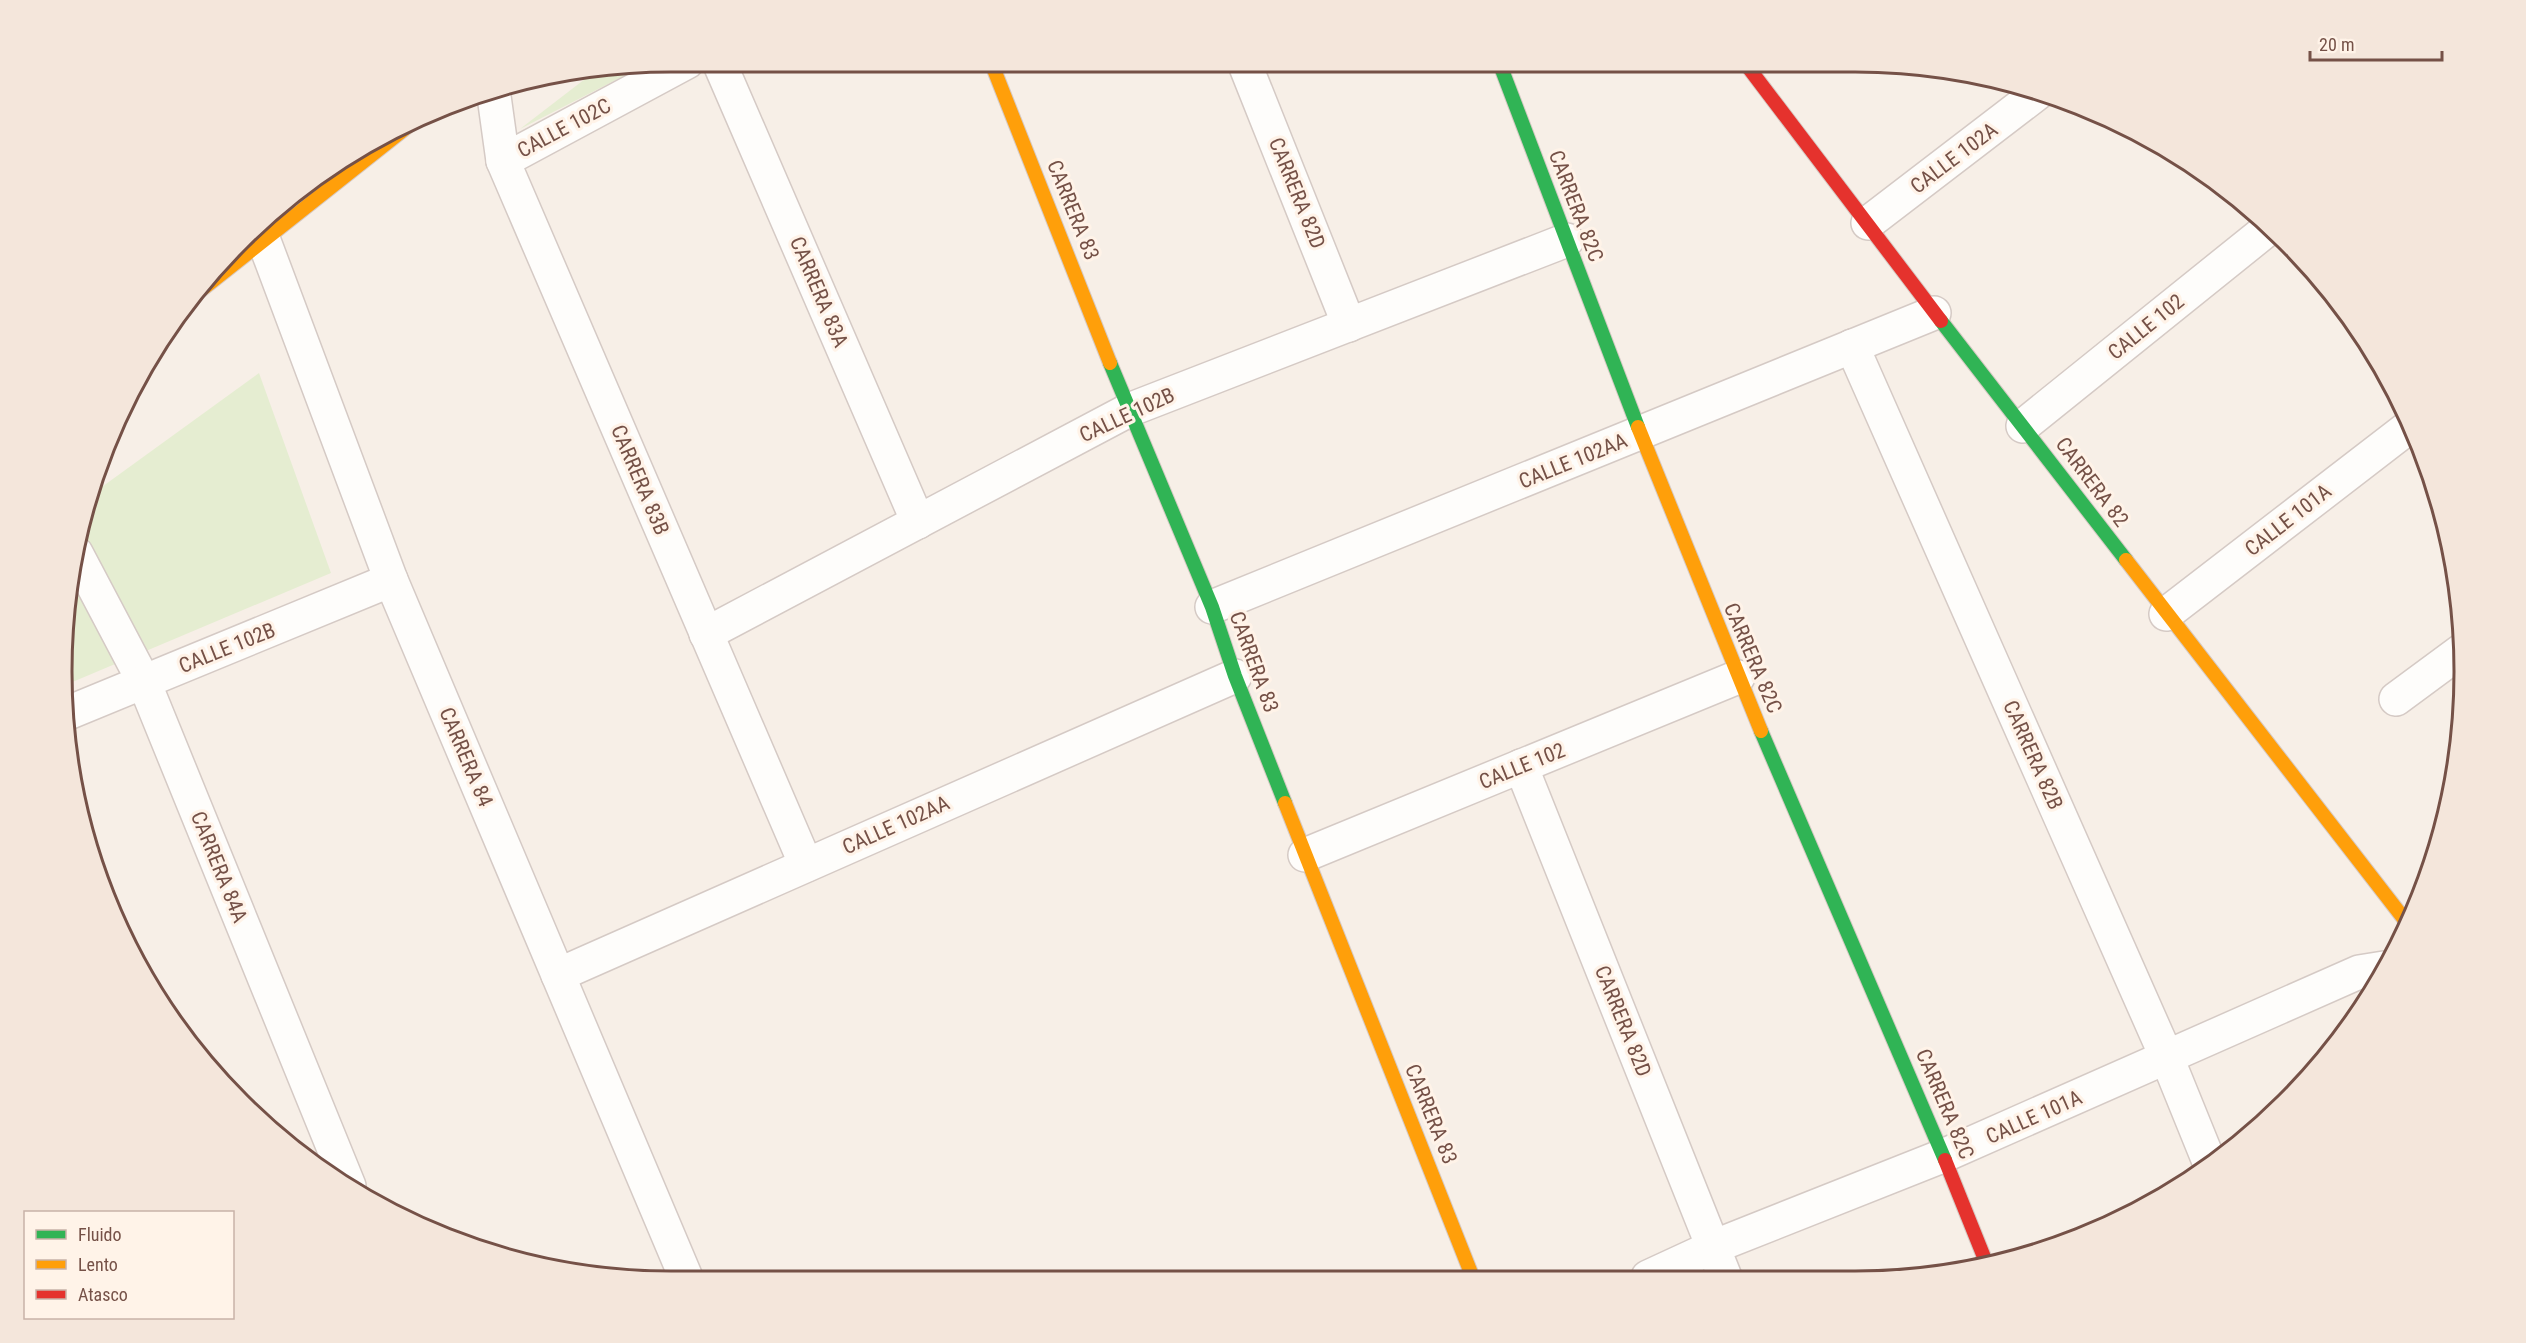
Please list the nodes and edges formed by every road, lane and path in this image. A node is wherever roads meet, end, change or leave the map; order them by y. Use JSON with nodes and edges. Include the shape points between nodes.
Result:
{"nodes":[{"id":1,"x":668,"y":72,"type":"edge"},
{"id":2,"x":723,"y":72,"type":"edge"},
{"id":3,"x":995,"y":72,"type":"edge"},
{"id":4,"x":1248,"y":72,"type":"edge"},
{"id":5,"x":1503,"y":72,"type":"edge"},
{"id":6,"x":1752,"y":72,"type":"edge"},
{"id":7,"x":494,"y":99,"type":"edge"},
{"id":8,"x":2030,"y":99,"type":"edge"},
{"id":9,"x":374,"y":151,"type":"edge"},
{"id":10,"x":503,"y":161,"type":"junction"},
{"id":11,"x":1868,"y":224,"type":"junction"},
{"id":12,"x":266,"y":230,"type":"edge"},
{"id":13,"x":2263,"y":233,"type":"edge"},
{"id":14,"x":260,"y":236,"type":"edge"},
{"id":15,"x":1567,"y":240,"type":"junction"},
{"id":16,"x":1934,"y":313,"type":"junction"},
{"id":17,"x":1349,"y":325,"type":"junction"},
{"id":18,"x":1852,"y":346,"type":"junction"},
{"id":19,"x":1129,"y":410,"type":"junction"},
{"id":20,"x":2023,"y":426,"type":"junction"},
{"id":21,"x":2403,"y":431,"type":"edge"},
{"id":22,"x":1639,"y":434,"type":"junction"},
{"id":23,"x":918,"y":522,"type":"junction"},
{"id":24,"x":82,"y":565,"type":"edge"},
{"id":25,"x":391,"y":580,"type":"junction"},
{"id":26,"x":1212,"y":607,"type":"junction"},
{"id":27,"x":2166,"y":614,"type":"junction"},
{"id":28,"x":706,"y":634,"type":"junction"},
{"id":29,"x":2454,"y":656,"type":"edge"},
{"id":30,"x":1235,"y":676,"type":"junction"},
{"id":31,"x":1738,"y":677,"type":"junction"},
{"id":32,"x":144,"y":682,"type":"junction"},
{"id":33,"x":2396,"y":699,"type":"dead end"},
{"id":34,"x":73,"y":711,"type":"edge"},
{"id":35,"x":1521,"y":766,"type":"junction"},
{"id":36,"x":1305,"y":855,"type":"junction"},
{"id":37,"x":806,"y":865,"type":"junction"},
{"id":38,"x":2401,"y":916,"type":"edge"},
{"id":39,"x":558,"y":975,"type":"junction"},
{"id":40,"x":2370,"y":977,"type":"edge"},
{"id":41,"x":2167,"y":1058,"type":"junction"},
{"id":42,"x":1945,"y":1155,"type":"junction"},
{"id":43,"x":2207,"y":1156,"type":"edge"},
{"id":44,"x":334,"y":1167,"type":"edge"},
{"id":45,"x":1713,"y":1247,"type":"junction"},
{"id":46,"x":1984,"y":1256,"type":"edge"},
{"id":47,"x":683,"y":1271,"type":"edge"},
{"id":48,"x":1470,"y":1271,"type":"edge"},
{"id":49,"x":1661,"y":1271,"type":"edge"},
{"id":50,"x":1723,"y":1271,"type":"edge"}],
"edges":[{"from":1,"to":10,"type":"street","name":"CALLE 102C"},
{"from":2,"to":23,"type":"street","name":"CARRERA 83A"},
{"from":3,"to":19,"type":"street","name":"CARRERA 83"},
{"from":4,"to":17,"type":"street","name":"CARRERA 82D"},
{"from":5,"to":15,"type":"street","name":"CARRERA 82C"},
{"from":6,"to":11,"type":"street","name":"CARRERA 82"},
{"from":7,"to":10,"type":"street","name":"CARRERA 83B"},
{"from":8,"to":11,"type":"street","name":"CALLE 102A"},
{"from":9,"to":12,"type":"street"},
{"from":10,"to":28,"type":"street","name":"CARRERA 83B"},
{"from":11,"to":16,"type":"street","name":"CARRERA 82"},
{"from":13,"to":20,"type":"street","name":"CALLE 102"},
{"from":14,"to":25,"type":"street","name":"CARRERA 84"},
{"from":15,"to":17,"type":"street","name":"CALLE 102B"},
{"from":15,"to":22,"type":"street","name":"CARRERA 82C"},
{"from":16,"to":18,"type":"street","name":"CALLE 102AA"},
{"from":16,"to":20,"type":"street","name":"CARRERA 82"},
{"from":17,"to":19,"type":"street","name":"CALLE 102B"},
{"from":18,"to":22,"type":"street","name":"CALLE 102AA"},
{"from":18,"to":41,"type":"street","name":"CARRERA 82B"},
{"from":19,"to":23,"type":"street","name":"CALLE 102B"},
{"from":19,"to":26,"type":"street","name":"CARRERA 83"},
{"from":20,"to":27,"type":"street","name":"CARRERA 82"},
{"from":21,"to":27,"type":"street","name":"CALLE 101A"},
{"from":22,"to":26,"type":"street","name":"CALLE 102AA"},
{"from":22,"to":31,"type":"street","name":"CARRERA 82C"},
{"from":23,"to":28,"type":"street","name":"CALLE 102B"},
{"from":24,"to":32,"type":"street","name":"CARRERA 84A"},
{"from":25,"to":32,"type":"street","name":"CALLE 102B"},
{"from":25,"to":39,"type":"street","name":"CARRERA 84"},
{"from":26,"to":30,"type":"street","name":"CARRERA 83"},
{"from":27,"to":38,"type":"street","name":"CARRERA 82"},
{"from":28,"to":37,"type":"street","name":"CARRERA 83B"},
{"from":29,"to":33,"type":"street"},
{"from":30,"to":36,"type":"street","name":"CARRERA 83"},
{"from":30,"to":37,"type":"street","name":"CALLE 102AA"},
{"from":31,"to":35,"type":"street","name":"CALLE 102"},
{"from":31,"to":42,"type":"street","name":"CARRERA 82C"},
{"from":32,"to":34,"type":"street","name":"CALLE 102B"},
{"from":32,"to":44,"type":"street","name":"CARRERA 84A"},
{"from":35,"to":36,"type":"street","name":"CALLE 102"},
{"from":35,"to":45,"type":"street","name":"CARRERA 82D"},
{"from":36,"to":48,"type":"street","name":"CARRERA 83"},
{"from":37,"to":39,"type":"street","name":"CALLE 102AA"},
{"from":39,"to":47,"type":"street","name":"CARRERA 84"},
{"from":40,"to":41,"type":"street","name":"CALLE 101A"},
{"from":41,"to":42,"type":"street","name":"CALLE 101A"},
{"from":41,"to":43,"type":"street","name":"CARRERA 82B"},
{"from":42,"to":45,"type":"street","name":"CALLE 101A"},
{"from":42,"to":46,"type":"street","name":"CARRERA 82C"},
{"from":45,"to":49,"type":"street","name":"CALLE 101A"},
{"from":45,"to":50,"type":"street","name":"CARRERA 82D"}]}
